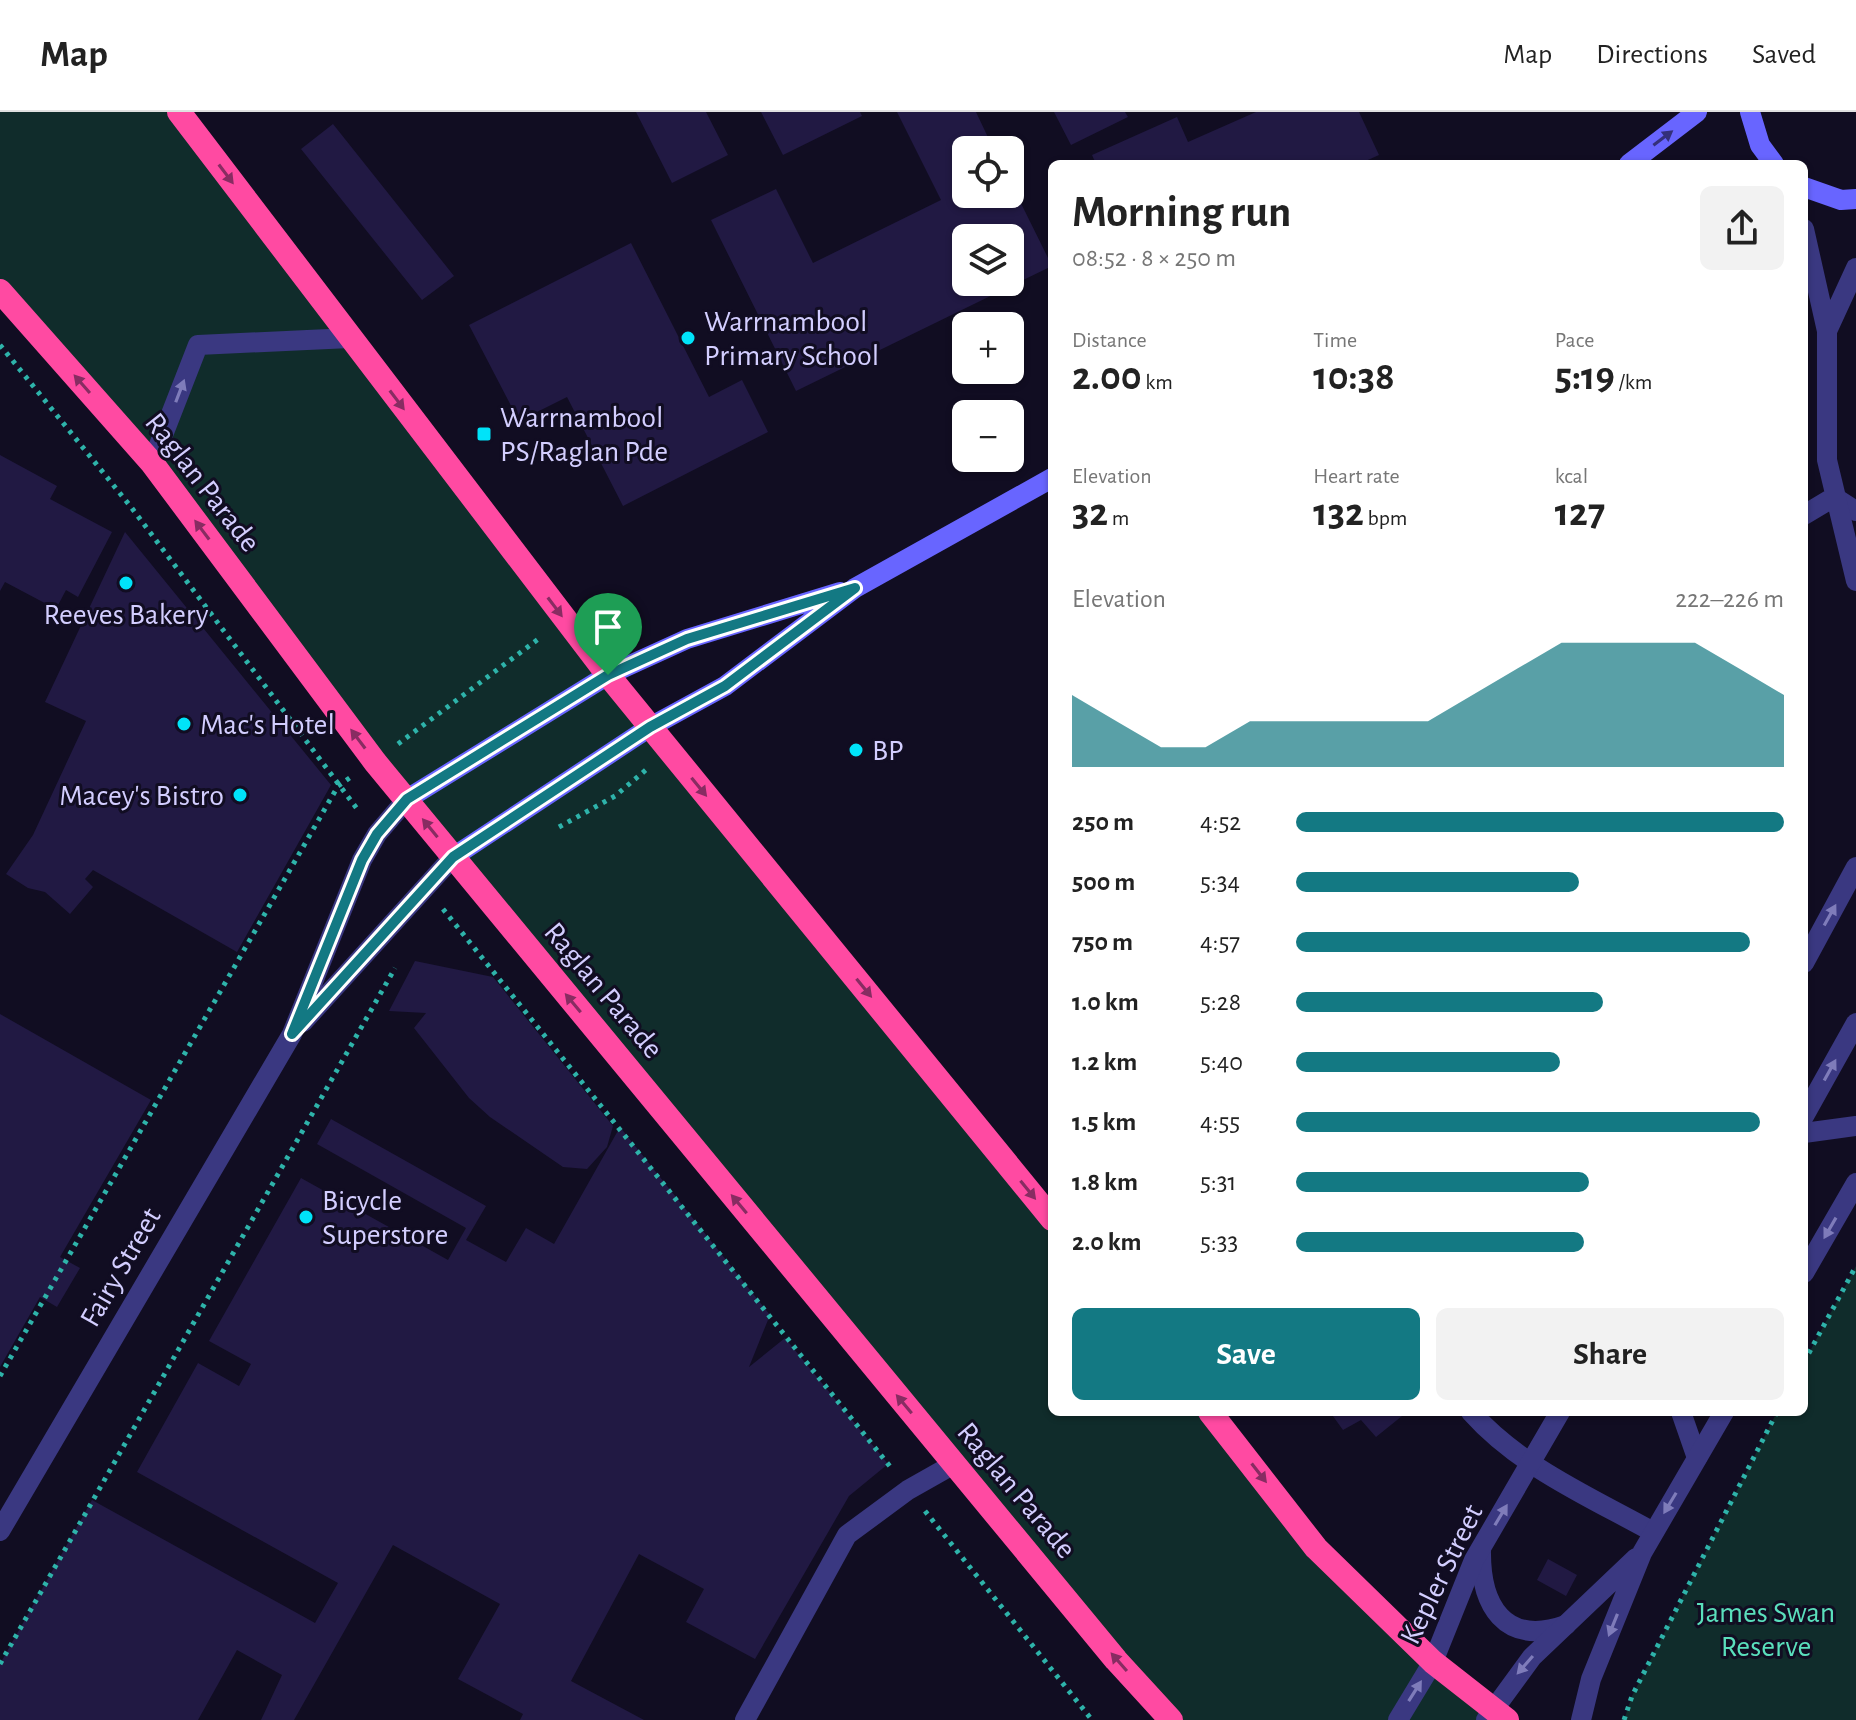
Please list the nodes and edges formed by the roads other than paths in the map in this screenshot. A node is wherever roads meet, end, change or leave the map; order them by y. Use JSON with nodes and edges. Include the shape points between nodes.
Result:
{"nodes":[{"id":1,"x":179,"y":112,"type":"edge"},
{"id":2,"x":1697,"y":112,"type":"edge"},
{"id":3,"x":1750,"y":112,"type":"edge"},
{"id":4,"x":1634,"y":160,"type":"edge"},
{"id":5,"x":1771,"y":160,"type":"edge"},
{"id":6,"x":1808,"y":188,"type":"edge"},
{"id":7,"x":1856,"y":199,"type":"edge"},
{"id":8,"x":1808,"y":247,"type":"edge"},
{"id":9,"x":1856,"y":268,"type":"edge"},
{"id":10,"x":0,"y":291,"type":"edge"},
{"id":11,"x":1827,"y":331,"type":"junction"},
{"id":12,"x":350,"y":338,"type":"junction"},
{"id":13,"x":152,"y":463,"type":"junction"},
{"id":14,"x":1048,"y":480,"type":"edge"},
{"id":15,"x":1834,"y":497,"type":"junction"},
{"id":16,"x":1856,"y":511,"type":"edge"},
{"id":17,"x":1808,"y":513,"type":"edge"},
{"id":18,"x":1856,"y":581,"type":"edge"},
{"id":19,"x":855,"y":588,"type":"junction"},
{"id":20,"x":608,"y":675,"type":"junction"},
{"id":21,"x":650,"y":727,"type":"junction"},
{"id":22,"x":407,"y":799,"type":"junction"},
{"id":23,"x":453,"y":857,"type":"junction"},
{"id":24,"x":1854,"y":882,"type":"edge"},
{"id":25,"x":1808,"y":957,"type":"edge"},
{"id":26,"x":1856,"y":1023,"type":"edge"},
{"id":27,"x":292,"y":1034,"type":"junction"},
{"id":28,"x":1808,"y":1109,"type":"edge"},
{"id":29,"x":1856,"y":1126,"type":"edge"},
{"id":30,"x":1808,"y":1132,"type":"edge"},
{"id":31,"x":1856,"y":1183,"type":"edge"},
{"id":32,"x":1048,"y":1214,"type":"edge"},
{"id":33,"x":1808,"y":1266,"type":"edge"},
{"id":34,"x":1213,"y":1416,"type":"edge"},
{"id":35,"x":1475,"y":1416,"type":"edge"},
{"id":36,"x":1558,"y":1416,"type":"edge"},
{"id":37,"x":1682,"y":1416,"type":"edge"},
{"id":38,"x":1722,"y":1416,"type":"edge"},
{"id":39,"x":1697,"y":1458,"type":"junction"},
{"id":40,"x":954,"y":1464,"type":"junction"},
{"id":41,"x":1532,"y":1464,"type":"junction"},
{"id":42,"x":0,"y":1531,"type":"edge"},
{"id":43,"x":1653,"y":1532,"type":"junction"},
{"id":44,"x":1481,"y":1549,"type":"junction"},
{"id":45,"x":1642,"y":1553,"type":"junction"},
{"id":46,"x":1566,"y":1625,"type":"junction"},
{"id":47,"x":1433,"y":1662,"type":"junction"},
{"id":48,"x":1495,"y":1716,"type":"edge"},
{"id":49,"x":745,"y":1720,"type":"edge"},
{"id":50,"x":1171,"y":1720,"type":"edge"},
{"id":51,"x":1398,"y":1720,"type":"edge"},
{"id":52,"x":1581,"y":1720,"type":"edge"}],
"edges":[{"from":1,"to":12,"type":"highway","one_way":true},
{"from":4,"to":2,"type":"street","one_way":true},
{"from":3,"to":5,"type":"street","via":[[1760,145]]},
{"from":6,"to":7,"type":"street","via":[[1841,200]]},
{"from":8,"to":11,"type":"street"},
{"from":9,"to":11,"type":"street"},
{"from":13,"to":10,"type":"highway","name":"Raglan Parade","one_way":true},
{"from":11,"to":15,"type":"street","via":[[1824,440]]},
{"from":13,"to":12,"type":"street","one_way":true,"via":[[198,345]]},
{"from":12,"to":20,"type":"highway","one_way":true},
{"from":22,"to":13,"type":"highway","name":"Raglan Parade","one_way":true},
{"from":14,"to":19,"type":"street"},
{"from":15,"to":16,"type":"street"},
{"from":15,"to":17,"type":"street"},
{"from":15,"to":18,"type":"street"},
{"from":19,"to":20,"type":"street","via":[[687,639]]},
{"from":19,"to":21,"type":"street","via":[[725,686]]},
{"from":20,"to":21,"type":"highway"},
{"from":20,"to":22,"type":"street"},
{"from":21,"to":23,"type":"street"},
{"from":21,"to":32,"type":"highway","one_way":true},
{"from":23,"to":22,"type":"highway","name":"Raglan Parade","one_way":true},
{"from":22,"to":27,"type":"street","name":"Fairy Street","via":[[362,860]]},
{"from":23,"to":27,"type":"street","name":"Fairy Street"},
{"from":40,"to":23,"type":"highway","name":"Raglan Parade","one_way":true},
{"from":25,"to":24,"type":"street","one_way":true},
{"from":28,"to":26,"type":"street","one_way":true},
{"from":27,"to":42,"type":"street","name":"Fairy Street"},
{"from":29,"to":30,"type":"street"},
{"from":31,"to":33,"type":"street","one_way":true},
{"from":34,"to":47,"type":"highway","one_way":true,"via":[[1316,1548]]},
{"from":35,"to":41,"type":"street"},
{"from":36,"to":41,"type":"street","name":"Kepler Street"},
{"from":37,"to":39,"type":"street"},
{"from":38,"to":39,"type":"street"},
{"from":39,"to":43,"type":"street","one_way":true},
{"from":40,"to":49,"type":"street","via":[[847,1535]]},
{"from":50,"to":40,"type":"highway","name":"Raglan Parade","one_way":true},
{"from":41,"to":43,"type":"street"},
{"from":44,"to":41,"type":"street","name":"Kepler Street","one_way":true},
{"from":43,"to":45,"type":"street"},
{"from":44,"to":46,"type":"street","via":[[1484,1592],[1504,1620],[1540,1632]]},
{"from":44,"to":47,"type":"street","name":"Kepler Street"},
{"from":45,"to":46,"type":"street"},
{"from":45,"to":52,"type":"street","one_way":true,"via":[[1591,1679]]},
{"from":46,"to":48,"type":"street","one_way":true,"via":[[1526,1664]]},
{"from":47,"to":48,"type":"highway"},
{"from":51,"to":47,"type":"street","name":"Kepler Street","one_way":true}]}
